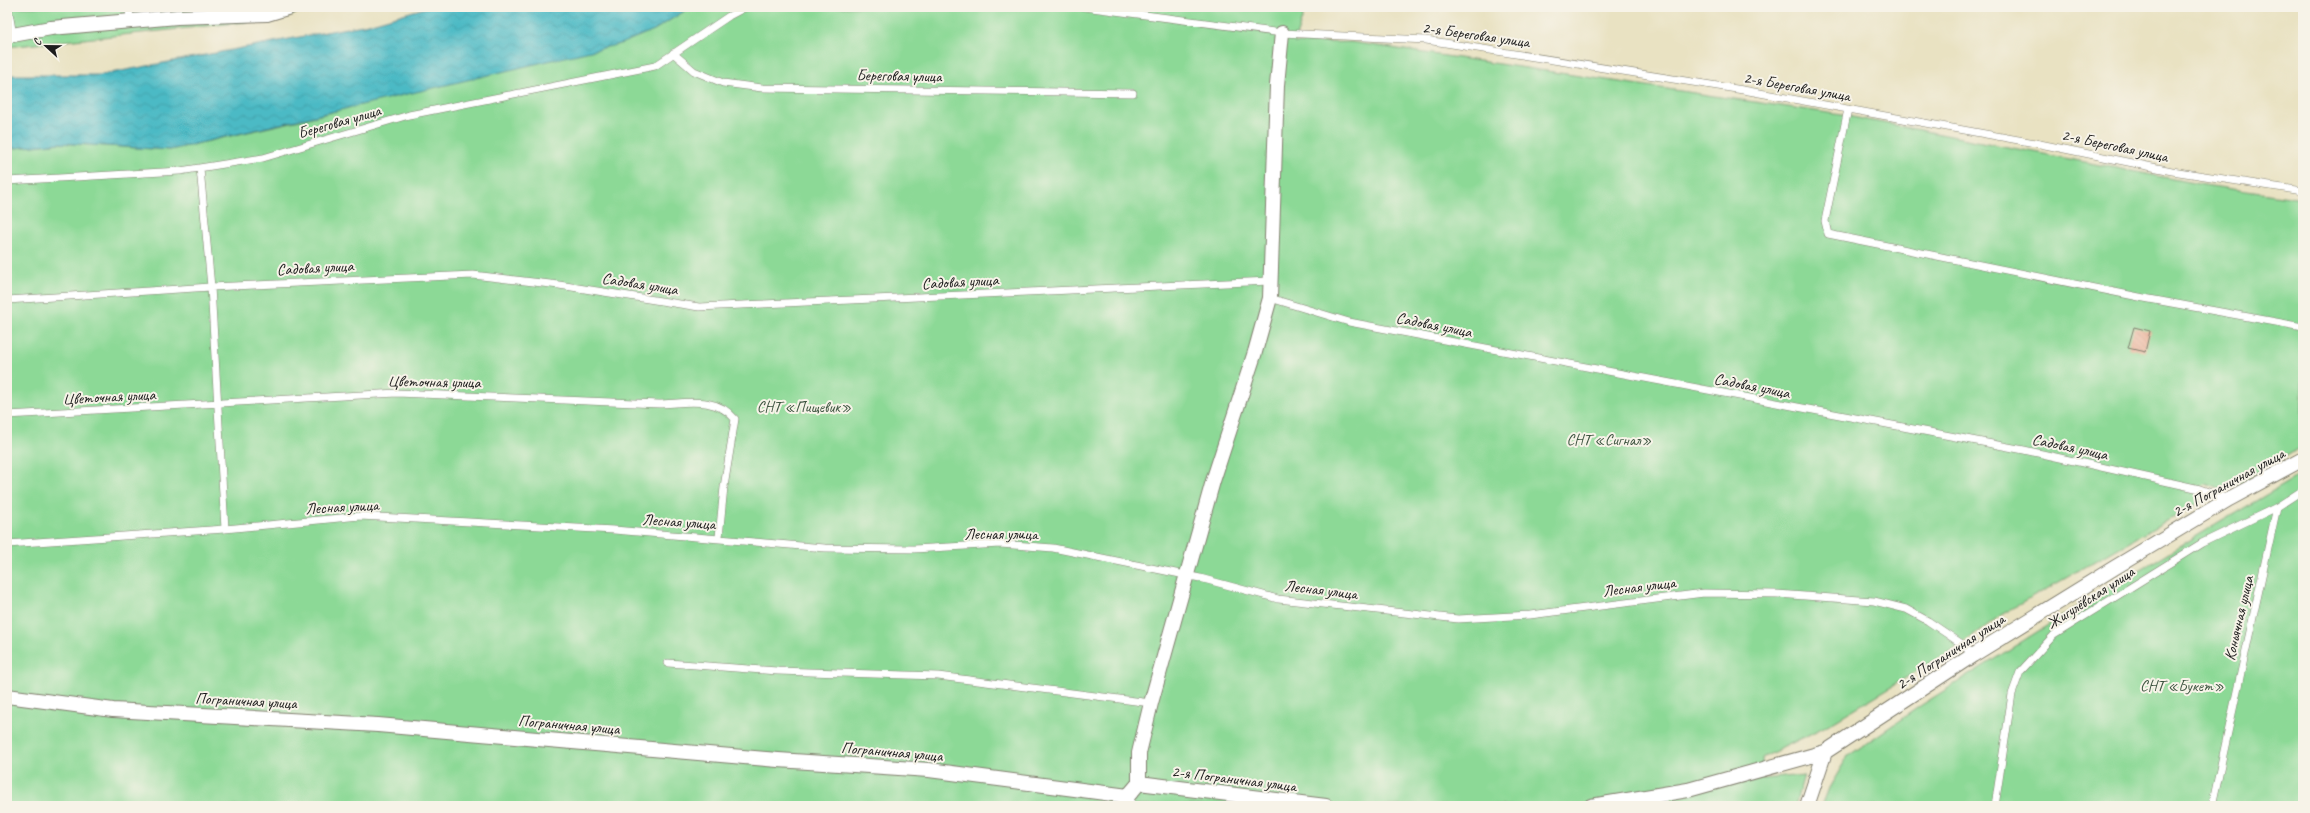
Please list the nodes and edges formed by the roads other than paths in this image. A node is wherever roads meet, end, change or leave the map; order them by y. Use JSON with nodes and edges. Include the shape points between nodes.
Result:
{"nodes":[{"id":1,"x":8,"y":7,"type":"edge"},
{"id":2,"x":128,"y":7,"type":"edge"},
{"id":3,"x":290,"y":7,"type":"edge"},
{"id":4,"x":746,"y":7,"type":"edge"},
{"id":5,"x":1084,"y":7,"type":"edge"},
{"id":6,"x":247,"y":11,"type":"edge"},
{"id":7,"x":131,"y":21,"type":"junction"},
{"id":8,"x":1282,"y":33,"type":"junction"},
{"id":9,"x":10,"y":36,"type":"edge"},
{"id":10,"x":673,"y":53,"type":"junction"},
{"id":11,"x":1133,"y":93,"type":"dead end"},
{"id":12,"x":1848,"y":109,"type":"junction"},
{"id":13,"x":200,"y":168,"type":"junction"},
{"id":14,"x":7,"y":181,"type":"edge"},
{"id":15,"x":2303,"y":191,"type":"edge"},
{"id":16,"x":1270,"y":281,"type":"junction"},
{"id":17,"x":211,"y":287,"type":"junction"},
{"id":18,"x":1270,"y":298,"type":"junction"},
{"id":19,"x":7,"y":300,"type":"edge"},
{"id":20,"x":2303,"y":327,"type":"edge"},
{"id":21,"x":216,"y":404,"type":"junction"},
{"id":22,"x":7,"y":415,"type":"edge"},
{"id":23,"x":2303,"y":459,"type":"edge"},
{"id":24,"x":2303,"y":490,"type":"edge"},
{"id":25,"x":2229,"y":499,"type":"junction"},
{"id":26,"x":2277,"y":507,"type":"junction"},
{"id":27,"x":225,"y":529,"type":"junction"},
{"id":28,"x":719,"y":537,"type":"junction"},
{"id":29,"x":7,"y":544,"type":"edge"},
{"id":30,"x":1187,"y":576,"type":"junction"},
{"id":31,"x":1973,"y":655,"type":"junction"},
{"id":32,"x":668,"y":664,"type":"dead end"},
{"id":33,"x":7,"y":696,"type":"edge"},
{"id":34,"x":1151,"y":703,"type":"junction"},
{"id":35,"x":1825,"y":752,"type":"junction"},
{"id":36,"x":1139,"y":783,"type":"junction"},
{"id":37,"x":1127,"y":801,"type":"edge"},
{"id":38,"x":1326,"y":806,"type":"edge"},
{"id":39,"x":1591,"y":806,"type":"edge"},
{"id":40,"x":1807,"y":806,"type":"edge"},
{"id":41,"x":1995,"y":806,"type":"edge"},
{"id":42,"x":2212,"y":806,"type":"edge"}],
"edges":[{"from":1,"to":9,"type":"lane"},
{"from":2,"to":7,"type":"lane"},
{"from":3,"to":6,"type":"street","via":[[267,14]]},
{"from":4,"to":10,"type":"lane","name":"Береговая улица"},
{"from":5,"to":8,"type":"lane"},
{"from":6,"to":7,"type":"street"},
{"from":7,"to":9,"type":"street","via":[[51,28]]},
{"from":8,"to":12,"type":"lane","name":"2-я Береговая улица","via":[[1426,40]]},
{"from":8,"to":16,"type":"street","via":[[1277,84]]},
{"from":10,"to":11,"type":"lane","name":"Береговая улица","via":[[694,71],[723,82],[762,88]]},
{"from":10,"to":13,"type":"lane","name":"Береговая улица","via":[[655,66],[409,115],[263,158]]},
{"from":12,"to":15,"type":"lane","name":"2-я Береговая улица","via":[[2172,171]]},
{"from":12,"to":20,"type":"lane","via":[[1825,221],[1828,234],[2144,298]]},
{"from":13,"to":14,"type":"lane","name":"Береговая улица"},
{"from":13,"to":17,"type":"lane"},
{"from":16,"to":17,"type":"lane","name":"Садовая улица","via":[[699,307],[559,285],[474,275]]},
{"from":16,"to":18,"type":"street"},
{"from":17,"to":19,"type":"lane","name":"Садовая улица"},
{"from":17,"to":21,"type":"lane"},
{"from":18,"to":25,"type":"lane","name":"Садовая улица","via":[[1349,322],[2024,450],[2200,489]]},
{"from":18,"to":30,"type":"street","via":[[1213,481]]},
{"from":21,"to":22,"type":"lane","name":"Цветочная улица"},
{"from":21,"to":27,"type":"lane"},
{"from":21,"to":28,"type":"lane","name":"Цветочная улица","via":[[397,393],[659,404],[698,402],[715,405],[727,409],[735,419]]},
{"from":23,"to":25,"type":"street","name":"2-я Пограничная улица"},
{"from":24,"to":26,"type":"lane","name":"Жигулёвская улица"},
{"from":25,"to":31,"type":"street","name":"2-я Пограничная улица"},
{"from":26,"to":41,"type":"lane","name":"Жигулёвская улица","via":[[2202,543],[2054,635],[2020,672],[2012,694]]},
{"from":26,"to":42,"type":"lane","name":"Коньячная улица"},
{"from":27,"to":28,"type":"lane","name":"Лесная улица","via":[[360,516]]},
{"from":27,"to":29,"type":"lane","name":"Лесная улица"},
{"from":28,"to":30,"type":"lane","name":"Лесная улица","via":[[825,548],[914,549],[1000,544],[1053,548]]},
{"from":30,"to":31,"type":"lane","name":"Лесная улица","via":[[1278,599],[1458,618],[1530,615],[1704,593],[1777,594],[1874,601],[1906,609],[1962,644]]},
{"from":30,"to":34,"type":"street"},
{"from":31,"to":35,"type":"street","name":"2-я Пограничная улица"},
{"from":32,"to":34,"type":"lane","via":[[777,671],[938,676]]},
{"from":33,"to":37,"type":"street","name":"Пограничная улица","via":[[113,710],[378,725],[778,760],[929,770]]},
{"from":34,"to":36,"type":"street","via":[[1139,753]]},
{"from":35,"to":39,"type":"street","name":"2-я Пограничная улица","via":[[1688,790]]},
{"from":35,"to":40,"type":"street"},
{"from":36,"to":37,"type":"street"},
{"from":36,"to":38,"type":"street","name":"2-я Пограничная улица"}]}
